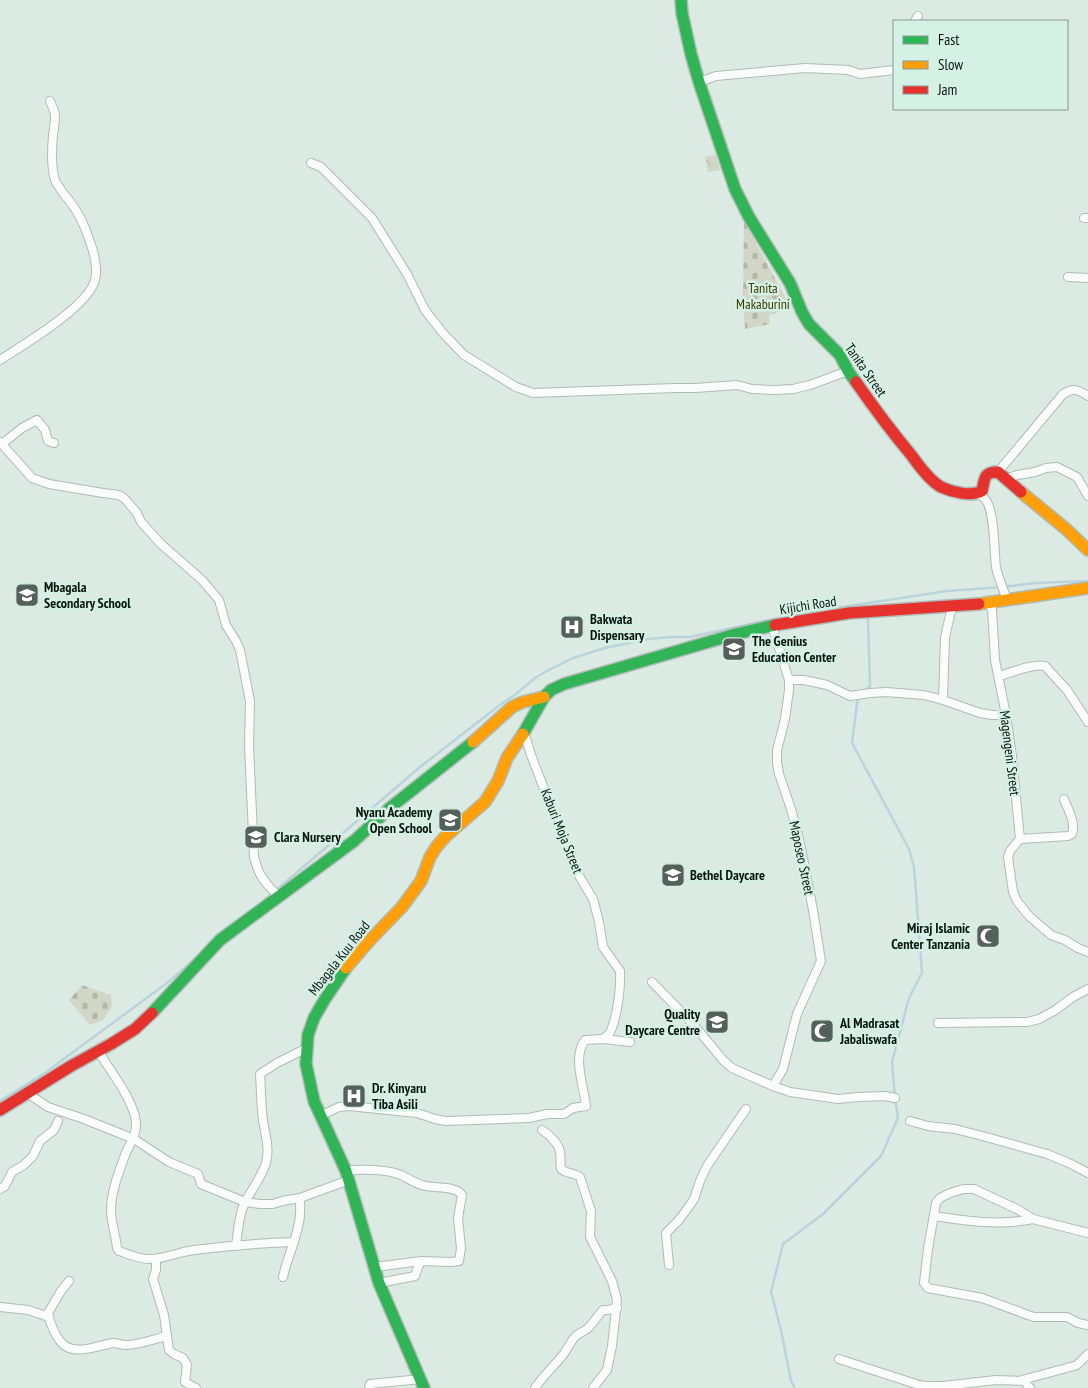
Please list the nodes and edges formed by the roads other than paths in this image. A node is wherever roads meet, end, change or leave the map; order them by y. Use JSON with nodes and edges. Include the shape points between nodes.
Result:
{"nodes":[{"id":1,"x":681,"y":0,"type":"edge"},
{"id":2,"x":893,"y":70,"type":"edge"},
{"id":3,"x":698,"y":82,"type":"junction"},
{"id":4,"x":50,"y":101,"type":"dead end"},
{"id":5,"x":311,"y":163,"type":"dead end"},
{"id":6,"x":1068,"y":277,"type":"dead end"},
{"id":7,"x":1088,"y":278,"type":"edge"},
{"id":8,"x":0,"y":360,"type":"edge"},
{"id":9,"x":848,"y":370,"type":"junction"},
{"id":10,"x":1088,"y":396,"type":"edge"},
{"id":11,"x":1,"y":443,"type":"edge"},
{"id":12,"x":54,"y":443,"type":"dead end"},
{"id":13,"x":1002,"y":476,"type":"junction"},
{"id":14,"x":977,"y":494,"type":"junction"},
{"id":15,"x":1088,"y":496,"type":"edge"},
{"id":16,"x":1088,"y":550,"type":"edge"},
{"id":17,"x":1088,"y":588,"type":"edge"},
{"id":18,"x":1007,"y":601,"type":"junction"},
{"id":19,"x":987,"y":604,"type":"junction"},
{"id":20,"x":951,"y":606,"type":"junction"},
{"id":21,"x":772,"y":626,"type":"junction"},
{"id":22,"x":999,"y":676,"type":"junction"},
{"id":23,"x":789,"y":680,"type":"junction"},
{"id":24,"x":544,"y":697,"type":"junction"},
{"id":25,"x":943,"y":700,"type":"junction"},
{"id":26,"x":1006,"y":715,"type":"junction"},
{"id":27,"x":1088,"y":722,"type":"edge"},
{"id":28,"x":524,"y":732,"type":"junction"},
{"id":29,"x":1064,"y":799,"type":"dead end"},
{"id":30,"x":1020,"y":839,"type":"junction"},
{"id":31,"x":278,"y":896,"type":"junction"},
{"id":32,"x":1088,"y":952,"type":"edge"},
{"id":33,"x":652,"y":982,"type":"dead end"},
{"id":34,"x":1088,"y":989,"type":"edge"},
{"id":35,"x":938,"y":1024,"type":"dead end"},
{"id":36,"x":603,"y":1039,"type":"junction"},
{"id":37,"x":630,"y":1042,"type":"dead end"},
{"id":38,"x":308,"y":1048,"type":"junction"},
{"id":39,"x":98,"y":1051,"type":"junction"},
{"id":40,"x":772,"y":1086,"type":"junction"},
{"id":41,"x":26,"y":1093,"type":"junction"},
{"id":42,"x":895,"y":1098,"type":"dead end"},
{"id":43,"x":2,"y":1106,"type":"edge"},
{"id":44,"x":746,"y":1109,"type":"dead end"},
{"id":45,"x":320,"y":1116,"type":"junction"},
{"id":46,"x":58,"y":1121,"type":"dead end"},
{"id":47,"x":910,"y":1121,"type":"dead end"},
{"id":48,"x":542,"y":1130,"type":"dead end"},
{"id":49,"x":134,"y":1139,"type":"junction"},
{"id":50,"x":1088,"y":1173,"type":"edge"},
{"id":51,"x":348,"y":1176,"type":"junction"},
{"id":52,"x":0,"y":1189,"type":"edge"},
{"id":53,"x":300,"y":1198,"type":"junction"},
{"id":54,"x":246,"y":1202,"type":"junction"},
{"id":55,"x":934,"y":1216,"type":"junction"},
{"id":56,"x":1033,"y":1219,"type":"junction"},
{"id":57,"x":1088,"y":1233,"type":"edge"},
{"id":58,"x":294,"y":1242,"type":"junction"},
{"id":59,"x":236,"y":1246,"type":"junction"},
{"id":60,"x":156,"y":1259,"type":"junction"},
{"id":61,"x":421,"y":1261,"type":"junction"},
{"id":62,"x":669,"y":1265,"type":"dead end"},
{"id":63,"x":375,"y":1267,"type":"junction"},
{"id":64,"x":283,"y":1277,"type":"dead end"},
{"id":65,"x":69,"y":1282,"type":"dead end"},
{"id":66,"x":379,"y":1284,"type":"junction"},
{"id":67,"x":0,"y":1307,"type":"edge"},
{"id":68,"x":617,"y":1308,"type":"junction"},
{"id":69,"x":49,"y":1317,"type":"junction"},
{"id":70,"x":1088,"y":1325,"type":"edge"},
{"id":71,"x":167,"y":1336,"type":"junction"},
{"id":72,"x":1088,"y":1354,"type":"edge"},
{"id":73,"x":839,"y":1358,"type":"dead end"},
{"id":74,"x":1022,"y":1380,"type":"junction"},
{"id":75,"x":423,"y":1384,"type":"edge"},
{"id":76,"x":196,"y":1388,"type":"edge"},
{"id":77,"x":369,"y":1388,"type":"edge"},
{"id":78,"x":534,"y":1388,"type":"edge"},
{"id":79,"x":593,"y":1388,"type":"edge"},
{"id":80,"x":1030,"y":1388,"type":"edge"}],
"edges":[{"from":1,"to":3,"type":"street","name":"Tanita Street"},
{"from":2,"to":3,"type":"street","via":[[860,74],[848,70],[804,68],[716,76]]},
{"from":3,"to":9,"type":"street","name":"Tanita Street","via":[[748,217],[790,284],[809,324],[840,355]]},
{"from":4,"to":8,"type":"street","via":[[55,116],[54,178],[85,227],[96,265],[95,278],[85,298],[45,331]]},
{"from":5,"to":9,"type":"street","via":[[321,166],[372,218],[407,274],[424,310],[442,332],[464,355],[516,387],[533,393],[724,385],[775,390],[810,385]]},
{"from":6,"to":7,"type":"street"},
{"from":9,"to":14,"type":"street","name":"Tanita Street","via":[[885,424],[923,470],[940,486]]},
{"from":10,"to":13,"type":"street","via":[[1079,390],[1063,394]]},
{"from":11,"to":12,"type":"street","via":[[37,420],[48,441]]},
{"from":11,"to":31,"type":"street","via":[[32,478],[124,498],[161,544],[202,580],[219,600],[226,625],[240,650],[250,701],[254,856],[261,878]]},
{"from":13,"to":14,"type":"street","via":[[990,472],[986,475],[982,491]]},
{"from":13,"to":15,"type":"street","via":[[1057,467],[1077,477]]},
{"from":13,"to":16,"type":"street"},
{"from":14,"to":18,"type":"street","via":[[989,504],[996,568]]},
{"from":17,"to":18,"type":"street","name":"Kijichi Road"},
{"from":18,"to":19,"type":"street","name":"Kijichi Road"},
{"from":19,"to":20,"type":"street","name":"Kijichi Road"},
{"from":19,"to":22,"type":"street","name":"Magengeni Street","via":[[992,609]]},
{"from":20,"to":21,"type":"street","name":"Kijichi Road","via":[[849,613]]},
{"from":20,"to":25,"type":"street","via":[[945,637]]},
{"from":21,"to":23,"type":"street","name":"Maposeo Street"},
{"from":21,"to":24,"type":"street","name":"Kijichi Road","via":[[564,684]]},
{"from":22,"to":26,"type":"street","name":"Magengeni Street"},
{"from":22,"to":27,"type":"street","via":[[1033,666],[1045,666],[1067,690]]},
{"from":23,"to":25,"type":"street","via":[[827,685],[850,696],[897,692]]},
{"from":23,"to":40,"type":"street","name":"Maposeo Street","via":[[786,719],[776,763],[800,843],[821,961],[797,1014],[783,1069]]},
{"from":24,"to":28,"type":"street","name":"Mbagala Kuu Road"},
{"from":24,"to":31,"type":"street","via":[[512,707],[354,841]]},
{"from":25,"to":26,"type":"street","via":[[992,716]]},
{"from":26,"to":30,"type":"street","name":"Magengeni Street"},
{"from":28,"to":36,"type":"street","name":"Kaburi Moja Street","via":[[575,869],[593,899],[603,947],[620,971],[615,1018],[609,1034]]},
{"from":28,"to":38,"type":"street","name":"Mbagala Kuu Road","via":[[507,758],[486,802],[437,846],[422,881],[412,895],[371,939],[325,998],[308,1034]]},
{"from":29,"to":30,"type":"street","via":[[1073,821],[1072,834]]},
{"from":30,"to":32,"type":"street","via":[[1008,857],[1017,901],[1051,935]]},
{"from":31,"to":39,"type":"street","via":[[220,940],[135,1029]]},
{"from":33,"to":40,"type":"street","via":[[732,1068]]},
{"from":34,"to":35,"type":"street","via":[[1039,1019],[1027,1022]]},
{"from":36,"to":37,"type":"street"},
{"from":36,"to":45,"type":"street","via":[[585,1040],[581,1046],[579,1068],[586,1106],[566,1113],[446,1122],[417,1113],[349,1106]]},
{"from":38,"to":45,"type":"street","name":"Mbagala Kuu Road","via":[[308,1077]]},
{"from":38,"to":54,"type":"street","via":[[260,1074],[267,1158]]},
{"from":39,"to":41,"type":"street"},
{"from":39,"to":49,"type":"street","via":[[134,1111]]},
{"from":40,"to":42,"type":"street","via":[[838,1099]]},
{"from":41,"to":43,"type":"street"},
{"from":41,"to":49,"type":"street","via":[[48,1107]]},
{"from":44,"to":62,"type":"street","via":[[707,1166],[694,1199],[666,1233]]},
{"from":45,"to":51,"type":"street","name":"Mbagala Kuu Road"},
{"from":46,"to":52,"type":"street","via":[[33,1156],[12,1172]]},
{"from":47,"to":50,"type":"street","via":[[955,1129],[1047,1154]]},
{"from":48,"to":68,"type":"street","via":[[558,1147],[561,1169],[578,1175],[581,1181],[590,1211],[590,1237],[612,1281]]},
{"from":49,"to":54,"type":"street","via":[[169,1162],[198,1174],[201,1184]]},
{"from":49,"to":60,"type":"street","via":[[124,1156],[112,1204],[117,1248],[144,1259]]},
{"from":51,"to":53,"type":"street"},
{"from":51,"to":61,"type":"street","via":[[362,1170],[391,1172],[421,1185],[461,1192],[459,1261]]},
{"from":51,"to":63,"type":"street","name":"Mbagala Kuu Road"},
{"from":53,"to":54,"type":"street","via":[[273,1204]]},
{"from":53,"to":58,"type":"street","via":[[300,1217]]},
{"from":54,"to":59,"type":"street"},
{"from":55,"to":56,"type":"street","via":[[1000,1223]]},
{"from":55,"to":56,"type":"street","via":[[940,1198],[970,1189],[978,1190]]},
{"from":55,"to":70,"type":"street","via":[[926,1287],[982,1298],[1028,1316],[1069,1317]]},
{"from":56,"to":57,"type":"street"},
{"from":58,"to":59,"type":"street"},
{"from":58,"to":64,"type":"street"},
{"from":59,"to":60,"type":"street"},
{"from":60,"to":71,"type":"street","via":[[153,1279]]},
{"from":61,"to":63,"type":"street"},
{"from":61,"to":66,"type":"street","via":[[416,1276]]},
{"from":63,"to":66,"type":"street","name":"Mbagala Kuu Road"},
{"from":65,"to":69,"type":"street","via":[[49,1311]]},
{"from":66,"to":75,"type":"street","name":"Mbagala Kuu Road"},
{"from":67,"to":69,"type":"street","via":[[28,1310]]},
{"from":68,"to":78,"type":"street","via":[[598,1314]]},
{"from":68,"to":79,"type":"street","via":[[607,1370]]},
{"from":69,"to":71,"type":"street","via":[[60,1341],[74,1349],[115,1343],[134,1344]]},
{"from":71,"to":76,"type":"street","via":[[169,1350],[183,1358],[187,1365],[185,1382]]},
{"from":72,"to":74,"type":"street","via":[[1077,1365]]},
{"from":73,"to":74,"type":"street","via":[[926,1386]]},
{"from":74,"to":80,"type":"street"},
{"from":75,"to":77,"type":"street","via":[[370,1384]]}]}
